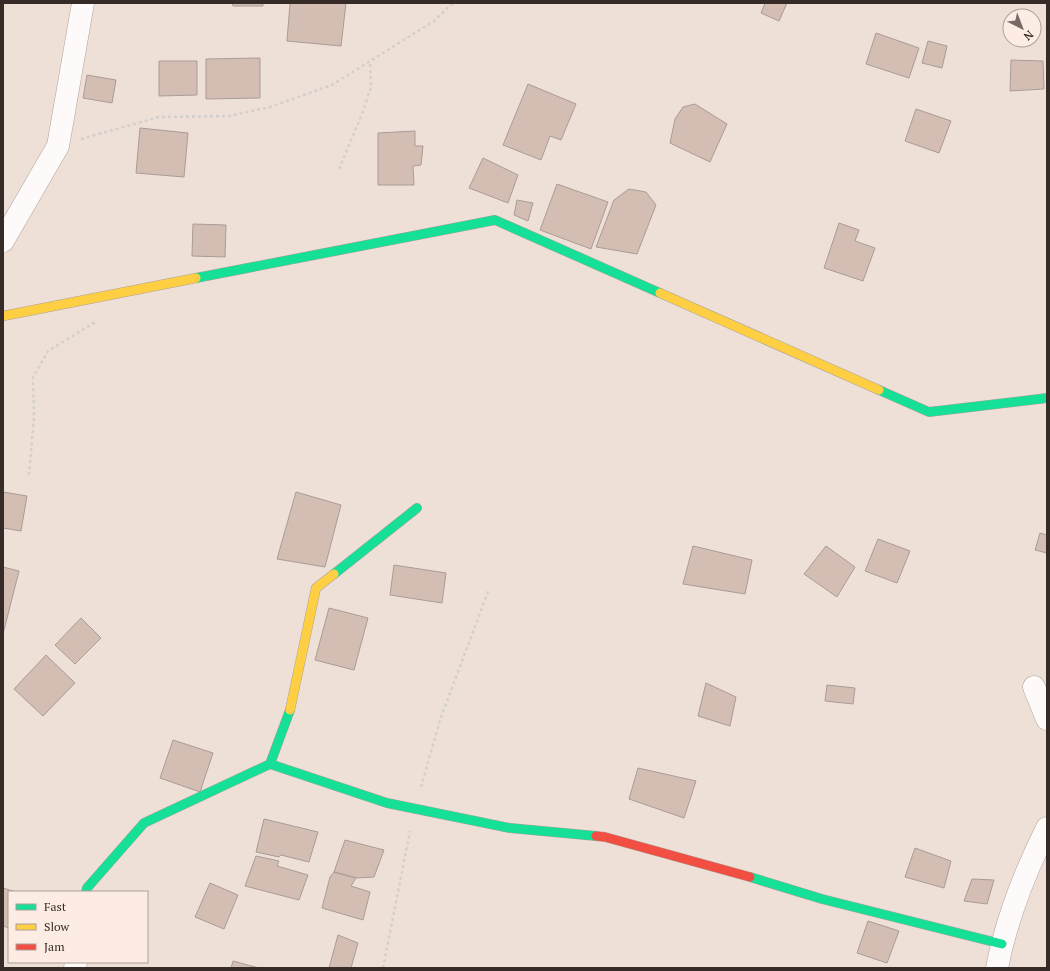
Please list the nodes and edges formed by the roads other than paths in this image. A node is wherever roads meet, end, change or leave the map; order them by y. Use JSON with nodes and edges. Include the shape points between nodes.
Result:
{"nodes":[{"id":1,"x":83,"y":3,"type":"edge"},
{"id":2,"x":3,"y":241,"type":"edge"},
{"id":3,"x":3,"y":316,"type":"edge"},
{"id":4,"x":1047,"y":398,"type":"edge"},
{"id":5,"x":416,"y":508,"type":"dead end"},
{"id":6,"x":1034,"y":687,"type":"dead end"},
{"id":7,"x":1047,"y":719,"type":"edge"},
{"id":8,"x":270,"y":764,"type":"junction"},
{"id":9,"x":1047,"y":828,"type":"edge"},
{"id":10,"x":86,"y":891,"type":"edge"},
{"id":11,"x":1002,"y":944,"type":"junction"},
{"id":12,"x":997,"y":968,"type":"edge"}],
"edges":[{"from":1,"to":2,"type":"street","via":[[58,146]]},
{"from":3,"to":4,"type":"street","via":[[494,220],[929,412]]},
{"from":5,"to":8,"type":"street","via":[[316,588],[293,703]]},
{"from":6,"to":7,"type":"street"},
{"from":8,"to":10,"type":"street","via":[[144,823]]},
{"from":8,"to":11,"type":"street","via":[[387,803],[510,828],[605,837],[728,870],[822,899]]},
{"from":9,"to":11,"type":"street","via":[[1035,852]]},
{"from":11,"to":12,"type":"street"}]}
